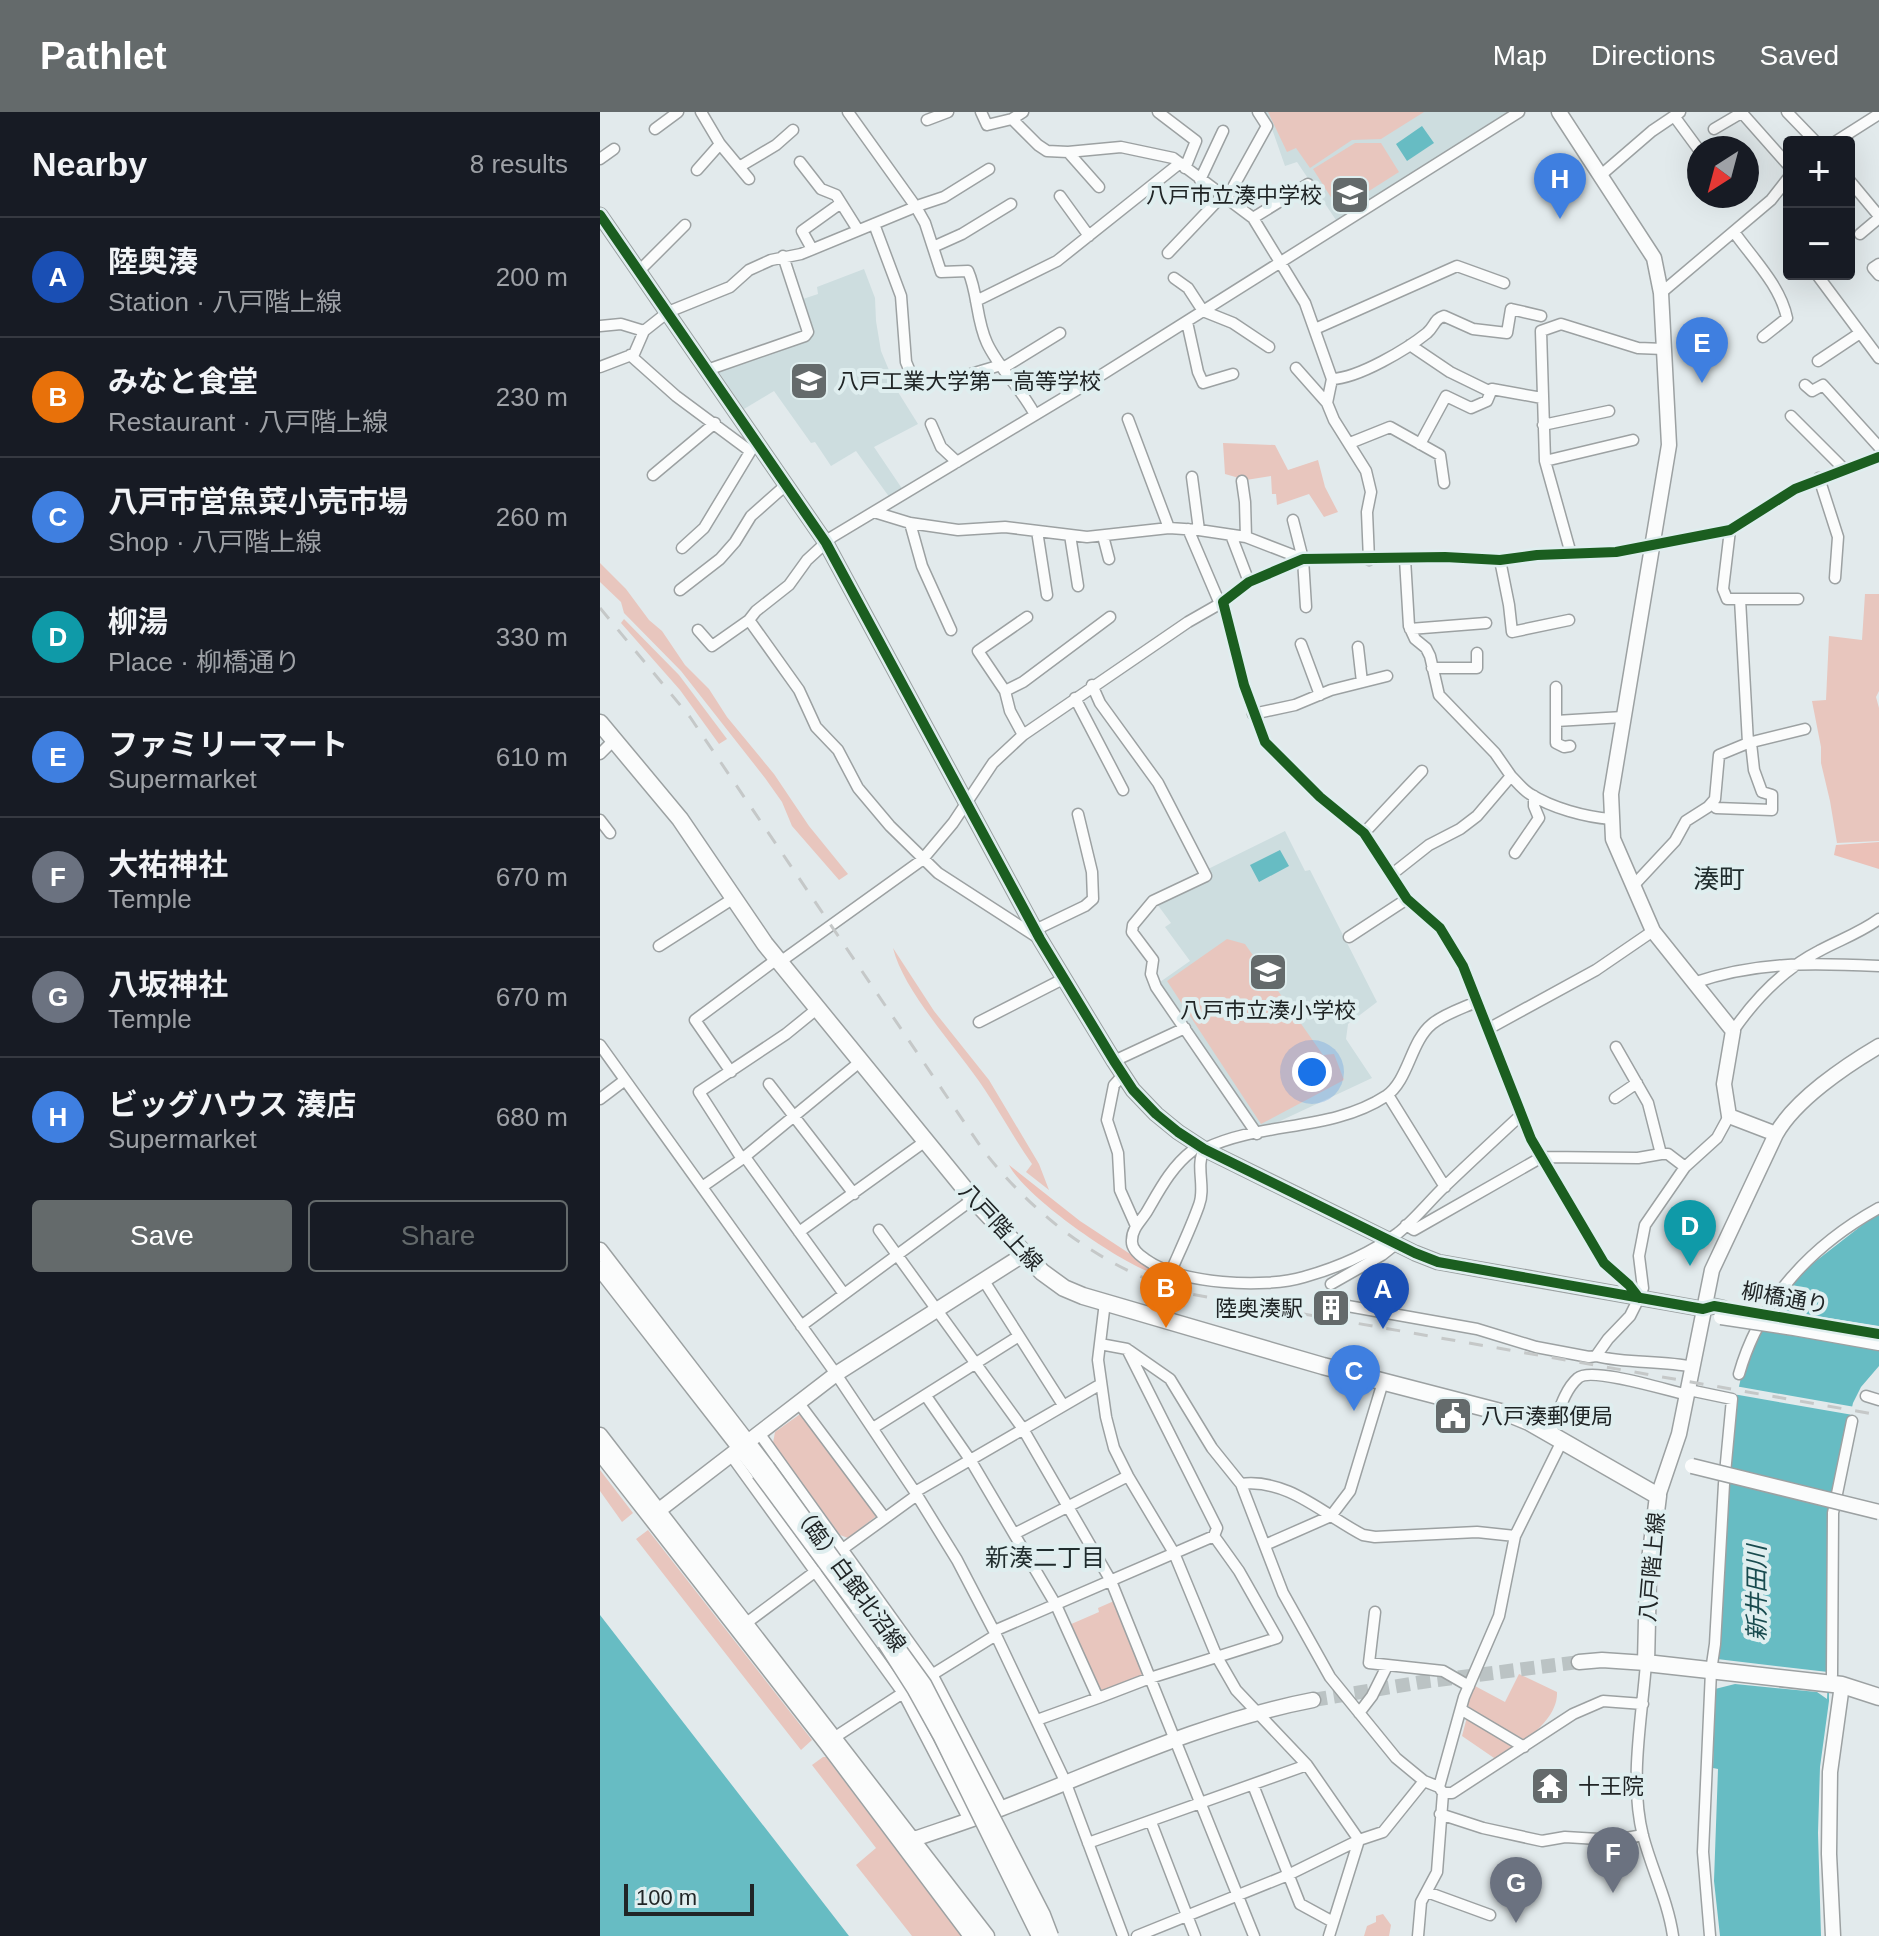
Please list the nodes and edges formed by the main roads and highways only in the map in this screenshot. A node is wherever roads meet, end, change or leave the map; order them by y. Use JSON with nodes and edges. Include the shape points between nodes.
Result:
{"nodes":[{"id":1,"x":600,"y":723,"type":"edge"},
{"id":2,"x":1879,"y":1697,"type":"edge"}],
"edges":[{"from":1,"to":2,"type":"main road","name":"八戸階上線","via":[[680,819],[778,961],[973,1199],[1023,1255],[1064,1288],[1512,1415],[1658,1496],[1648,1576],[1646,1663],[1834,1681]]}]}
